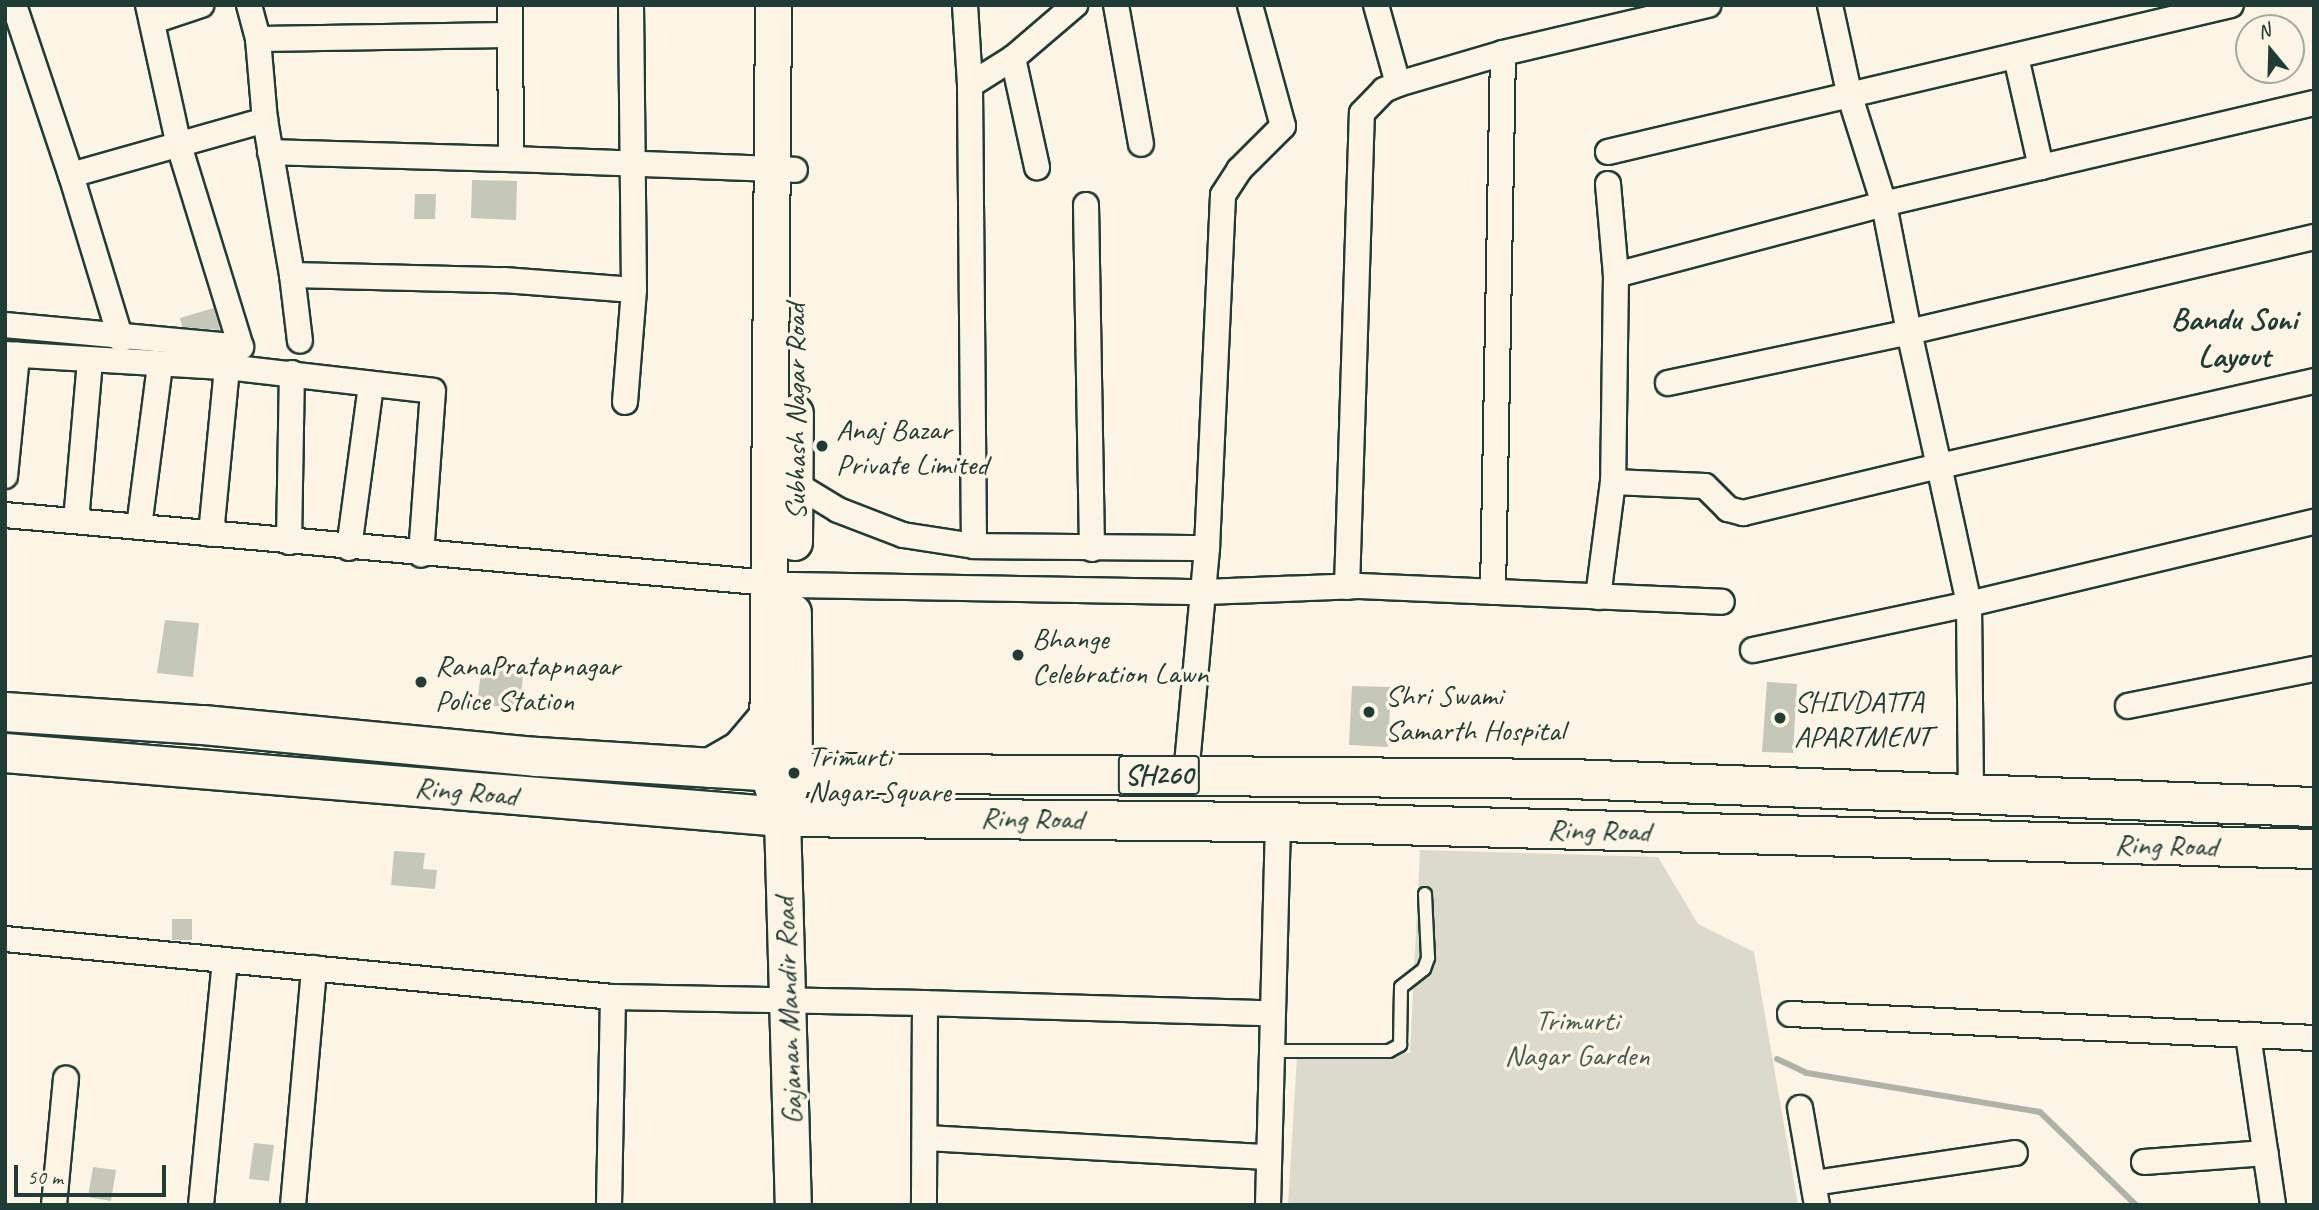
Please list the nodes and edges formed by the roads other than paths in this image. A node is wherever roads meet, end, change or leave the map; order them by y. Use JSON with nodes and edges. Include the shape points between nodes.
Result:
{"nodes":[{"id":1,"x":14,"y":5,"type":"edge"},
{"id":2,"x":201,"y":5,"type":"edge"},
{"id":3,"x":249,"y":5,"type":"edge"},
{"id":4,"x":510,"y":5,"type":"edge"},
{"id":5,"x":631,"y":5,"type":"edge"},
{"id":6,"x":773,"y":5,"type":"edge"},
{"id":7,"x":796,"y":5,"type":"edge"},
{"id":8,"x":965,"y":5,"type":"edge"},
{"id":9,"x":1075,"y":5,"type":"edge"},
{"id":10,"x":1116,"y":5,"type":"edge"},
{"id":11,"x":1250,"y":5,"type":"edge"},
{"id":12,"x":1376,"y":5,"type":"edge"},
{"id":13,"x":1708,"y":5,"type":"edge"},
{"id":14,"x":1830,"y":5,"type":"edge"},
{"id":15,"x":2231,"y":5,"type":"edge"},
{"id":16,"x":151,"y":13,"type":"edge"},
{"id":17,"x":509,"y":35,"type":"junction"},
{"id":18,"x":258,"y":38,"type":"junction"},
{"id":19,"x":1503,"y":53,"type":"junction"},
{"id":20,"x":2016,"y":57,"type":"junction"},
{"id":21,"x":1013,"y":58,"type":"junction"},
{"id":22,"x":1398,"y":84,"type":"junction"},
{"id":23,"x":970,"y":85,"type":"junction"},
{"id":24,"x":1850,"y":97,"type":"junction"},
{"id":25,"x":2314,"y":103,"type":"edge"},
{"id":26,"x":265,"y":120,"type":"junction"},
{"id":27,"x":1141,"y":144,"type":"dead end"},
{"id":28,"x":179,"y":146,"type":"junction"},
{"id":29,"x":270,"y":152,"type":"junction"},
{"id":30,"x":1608,"y":152,"type":"dead end"},
{"id":31,"x":511,"y":159,"type":"junction"},
{"id":32,"x":632,"y":163,"type":"junction"},
{"id":33,"x":1037,"y":167,"type":"dead end"},
{"id":34,"x":2041,"y":167,"type":"junction"},
{"id":35,"x":784,"y":169,"type":"junction"},
{"id":36,"x":71,"y":175,"type":"junction"},
{"id":37,"x":1608,"y":184,"type":"dead end"},
{"id":38,"x":1884,"y":204,"type":"junction"},
{"id":39,"x":1086,"y":205,"type":"dead end"},
{"id":40,"x":2314,"y":237,"type":"edge"},
{"id":41,"x":292,"y":275,"type":"junction"},
{"id":42,"x":1616,"y":275,"type":"junction"},
{"id":43,"x":634,"y":290,"type":"junction"},
{"id":44,"x":6,"y":323,"type":"edge"},
{"id":45,"x":1909,"y":332,"type":"junction"},
{"id":46,"x":121,"y":340,"type":"junction"},
{"id":47,"x":300,"y":341,"type":"dead end"},
{"id":48,"x":11,"y":355,"type":"edge"},
{"id":49,"x":90,"y":361,"type":"junction"},
{"id":50,"x":160,"y":365,"type":"junction"},
{"id":51,"x":227,"y":367,"type":"junction"},
{"id":52,"x":292,"y":373,"type":"junction"},
{"id":53,"x":2314,"y":381,"type":"edge"},
{"id":54,"x":1668,"y":383,"type":"dead end"},
{"id":55,"x":371,"y":385,"type":"junction"},
{"id":56,"x":625,"y":402,"type":"dead end"},
{"id":57,"x":1939,"y":466,"type":"junction"},
{"id":58,"x":5,"y":475,"type":"edge"},
{"id":59,"x":783,"y":476,"type":"junction"},
{"id":60,"x":1613,"y":482,"type":"junction"},
{"id":61,"x":5,"y":514,"type":"edge"},
{"id":62,"x":76,"y":521,"type":"junction"},
{"id":63,"x":2314,"y":522,"type":"edge"},
{"id":64,"x":139,"y":527,"type":"junction"},
{"id":65,"x":211,"y":534,"type":"junction"},
{"id":66,"x":289,"y":542,"type":"junction"},
{"id":67,"x":974,"y":546,"type":"junction"},
{"id":68,"x":349,"y":548,"type":"junction"},
{"id":69,"x":1092,"y":549,"type":"junction"},
{"id":70,"x":421,"y":555,"type":"junction"},
{"id":71,"x":1206,"y":569,"type":"junction"},
{"id":72,"x":781,"y":584,"type":"junction"},
{"id":73,"x":1347,"y":587,"type":"junction"},
{"id":74,"x":1493,"y":592,"type":"junction"},
{"id":75,"x":1598,"y":597,"type":"junction"},
{"id":76,"x":1722,"y":602,"type":"dead end"},
{"id":77,"x":1969,"y":604,"type":"junction"},
{"id":78,"x":1753,"y":650,"type":"dead end"},
{"id":79,"x":2314,"y":669,"type":"edge"},
{"id":80,"x":2128,"y":706,"type":"dead end"},
{"id":81,"x":5,"y":712,"type":"edge"},
{"id":82,"x":768,"y":718,"type":"junction"},
{"id":83,"x":5,"y":753,"type":"edge"},
{"id":84,"x":710,"y":768,"type":"junction"},
{"id":85,"x":780,"y":772,"type":"junction"},
{"id":86,"x":1186,"y":775,"type":"junction"},
{"id":87,"x":1971,"y":792,"type":"junction"},
{"id":88,"x":2314,"y":807,"type":"edge"},
{"id":89,"x":782,"y":817,"type":"junction"},
{"id":90,"x":1278,"y":822,"type":"junction"},
{"id":91,"x":2314,"y":849,"type":"edge"},
{"id":92,"x":1425,"y":894,"type":"dead end"},
{"id":93,"x":5,"y":939,"type":"edge"},
{"id":94,"x":225,"y":960,"type":"junction"},
{"id":95,"x":314,"y":968,"type":"junction"},
{"id":96,"x":613,"y":997,"type":"junction"},
{"id":97,"x":788,"y":997,"type":"junction"},
{"id":98,"x":925,"y":1003,"type":"junction"},
{"id":99,"x":1272,"y":1013,"type":"junction"},
{"id":100,"x":1790,"y":1014,"type":"dead end"},
{"id":101,"x":2248,"y":1035,"type":"junction"},
{"id":102,"x":2314,"y":1038,"type":"edge"},
{"id":103,"x":1271,"y":1051,"type":"junction"},
{"id":104,"x":66,"y":1079,"type":"dead end"},
{"id":105,"x":1800,"y":1108,"type":"dead end"},
{"id":106,"x":925,"y":1138,"type":"junction"},
{"id":107,"x":2015,"y":1153,"type":"dead end"},
{"id":108,"x":2266,"y":1153,"type":"junction"},
{"id":109,"x":1268,"y":1157,"type":"junction"},
{"id":110,"x":2144,"y":1162,"type":"dead end"},
{"id":111,"x":1816,"y":1194,"type":"edge"},
{"id":112,"x":54,"y":1205,"type":"edge"},
{"id":113,"x":201,"y":1205,"type":"edge"},
{"id":114,"x":293,"y":1205,"type":"edge"},
{"id":115,"x":609,"y":1205,"type":"edge"},
{"id":116,"x":793,"y":1205,"type":"edge"},
{"id":117,"x":924,"y":1205,"type":"edge"},
{"id":118,"x":1268,"y":1205,"type":"edge"},
{"id":119,"x":2273,"y":1205,"type":"edge"}],
"edges":[{"from":1,"to":36,"type":"street"},
{"from":2,"to":16,"type":"street"},
{"from":3,"to":18,"type":"street"},
{"from":4,"to":17,"type":"street"},
{"from":5,"to":32,"type":"street"},
{"from":6,"to":35,"type":"street"},
{"from":7,"to":35,"type":"street","name":"Subhash Nagar Road"},
{"from":8,"to":23,"type":"street"},
{"from":9,"to":21,"type":"street"},
{"from":10,"to":27,"type":"street"},
{"from":11,"to":71,"type":"street","via":[[1283,126],[1239,170],[1223,195]]},
{"from":12,"to":22,"type":"street"},
{"from":13,"to":19,"type":"street"},
{"from":14,"to":24,"type":"street"},
{"from":15,"to":20,"type":"street"},
{"from":16,"to":28,"type":"street"},
{"from":17,"to":18,"type":"street"},
{"from":17,"to":31,"type":"street"},
{"from":18,"to":26,"type":"street"},
{"from":19,"to":22,"type":"street"},
{"from":19,"to":74,"type":"street"},
{"from":20,"to":24,"type":"street"},
{"from":20,"to":34,"type":"street"},
{"from":21,"to":23,"type":"street"},
{"from":21,"to":33,"type":"street"},
{"from":22,"to":73,"type":"street","via":[[1384,90],[1362,113]]},
{"from":23,"to":67,"type":"street"},
{"from":24,"to":30,"type":"street"},
{"from":24,"to":38,"type":"street"},
{"from":25,"to":34,"type":"street"},
{"from":26,"to":28,"type":"street"},
{"from":26,"to":29,"type":"street"},
{"from":28,"to":36,"type":"street"},
{"from":28,"to":46,"type":"street","via":[[241,347]]},
{"from":29,"to":31,"type":"street"},
{"from":29,"to":41,"type":"street"},
{"from":31,"to":32,"type":"street"},
{"from":32,"to":35,"type":"street"},
{"from":32,"to":43,"type":"street"},
{"from":34,"to":38,"type":"street"},
{"from":35,"to":59,"type":"street","name":"Subhash Nagar Road"},
{"from":36,"to":46,"type":"street"},
{"from":37,"to":42,"type":"street"},
{"from":38,"to":42,"type":"street"},
{"from":38,"to":45,"type":"street"},
{"from":39,"to":69,"type":"street"},
{"from":40,"to":45,"type":"street"},
{"from":41,"to":43,"type":"street","via":[[504,280]]},
{"from":41,"to":47,"type":"street"},
{"from":42,"to":60,"type":"street"},
{"from":43,"to":56,"type":"street"},
{"from":44,"to":46,"type":"street"},
{"from":45,"to":54,"type":"street"},
{"from":45,"to":57,"type":"street"},
{"from":48,"to":49,"type":"street"},
{"from":48,"to":58,"type":"street"},
{"from":49,"to":50,"type":"street"},
{"from":49,"to":62,"type":"street"},
{"from":50,"to":51,"type":"street"},
{"from":50,"to":64,"type":"street"},
{"from":51,"to":52,"type":"street"},
{"from":51,"to":65,"type":"street"},
{"from":52,"to":55,"type":"street"},
{"from":52,"to":66,"type":"street"},
{"from":53,"to":57,"type":"street"},
{"from":55,"to":68,"type":"street"},
{"from":55,"to":70,"type":"street","via":[[433,391]]},
{"from":57,"to":60,"type":"street","via":[[1743,513],[1728,509],[1704,486]]},
{"from":57,"to":77,"type":"street"},
{"from":59,"to":67,"type":"street","via":[[838,510],[903,535]]},
{"from":59,"to":72,"type":"street","name":"Subhash Nagar Road"},
{"from":60,"to":75,"type":"street"},
{"from":61,"to":62,"type":"street"},
{"from":62,"to":64,"type":"street"},
{"from":63,"to":77,"type":"street"},
{"from":64,"to":65,"type":"street"},
{"from":65,"to":66,"type":"street"},
{"from":66,"to":68,"type":"street"},
{"from":67,"to":69,"type":"street"},
{"from":68,"to":70,"type":"street"},
{"from":69,"to":71,"type":"street"},
{"from":70,"to":72,"type":"street"},
{"from":71,"to":72,"type":"street"},
{"from":71,"to":73,"type":"street"},
{"from":71,"to":86,"type":"street"},
{"from":72,"to":82,"type":"street"},
{"from":72,"to":85,"type":"street","name":"Subhash Nagar Road"},
{"from":73,"to":74,"type":"street"},
{"from":74,"to":75,"type":"street"},
{"from":75,"to":76,"type":"street"},
{"from":77,"to":78,"type":"street"},
{"from":77,"to":87,"type":"street"},
{"from":79,"to":80,"type":"street"},
{"from":81,"to":84,"type":"main road","number":"SH260"},
{"from":82,"to":84,"type":"main road","via":[[741,750]]},
{"from":82,"to":85,"type":"street"},
{"from":83,"to":89,"type":"main road","name":"Ring Road","number":"SH260"},
{"from":84,"to":85,"type":"main road","number":"SH260"},
{"from":85,"to":86,"type":"main road","number":"SH260"},
{"from":85,"to":89,"type":"street","name":"Gajanan Mandir Road"},
{"from":86,"to":87,"type":"main road","number":"SH260","via":[[1570,779]]},
{"from":87,"to":88,"type":"main road","number":"SH260"},
{"from":89,"to":90,"type":"main road","name":"Ring Road","number":"SH260"},
{"from":89,"to":97,"type":"street","name":"Gajanan Mandir Road"},
{"from":90,"to":91,"type":"main road","name":"Ring Road","number":"SH260"},
{"from":90,"to":99,"type":"street"},
{"from":92,"to":103,"type":"lane","via":[[1428,958],[1424,969],[1401,987],[1400,1045],[1389,1051]]},
{"from":93,"to":94,"type":"street"},
{"from":94,"to":95,"type":"street"},
{"from":94,"to":113,"type":"street"},
{"from":95,"to":96,"type":"street"},
{"from":95,"to":114,"type":"street"},
{"from":96,"to":97,"type":"street"},
{"from":96,"to":115,"type":"street"},
{"from":97,"to":98,"type":"street"},
{"from":97,"to":116,"type":"street","name":"Gajanan Mandir Road"},
{"from":98,"to":99,"type":"street"},
{"from":98,"to":106,"type":"street"},
{"from":99,"to":103,"type":"street"},
{"from":100,"to":101,"type":"street"},
{"from":101,"to":102,"type":"street"},
{"from":101,"to":108,"type":"street"},
{"from":103,"to":109,"type":"street"},
{"from":104,"to":112,"type":"street"},
{"from":105,"to":111,"type":"street"},
{"from":106,"to":109,"type":"street"},
{"from":106,"to":117,"type":"street"},
{"from":107,"to":111,"type":"street"},
{"from":108,"to":110,"type":"street"},
{"from":108,"to":119,"type":"street"},
{"from":109,"to":118,"type":"street"}]}
